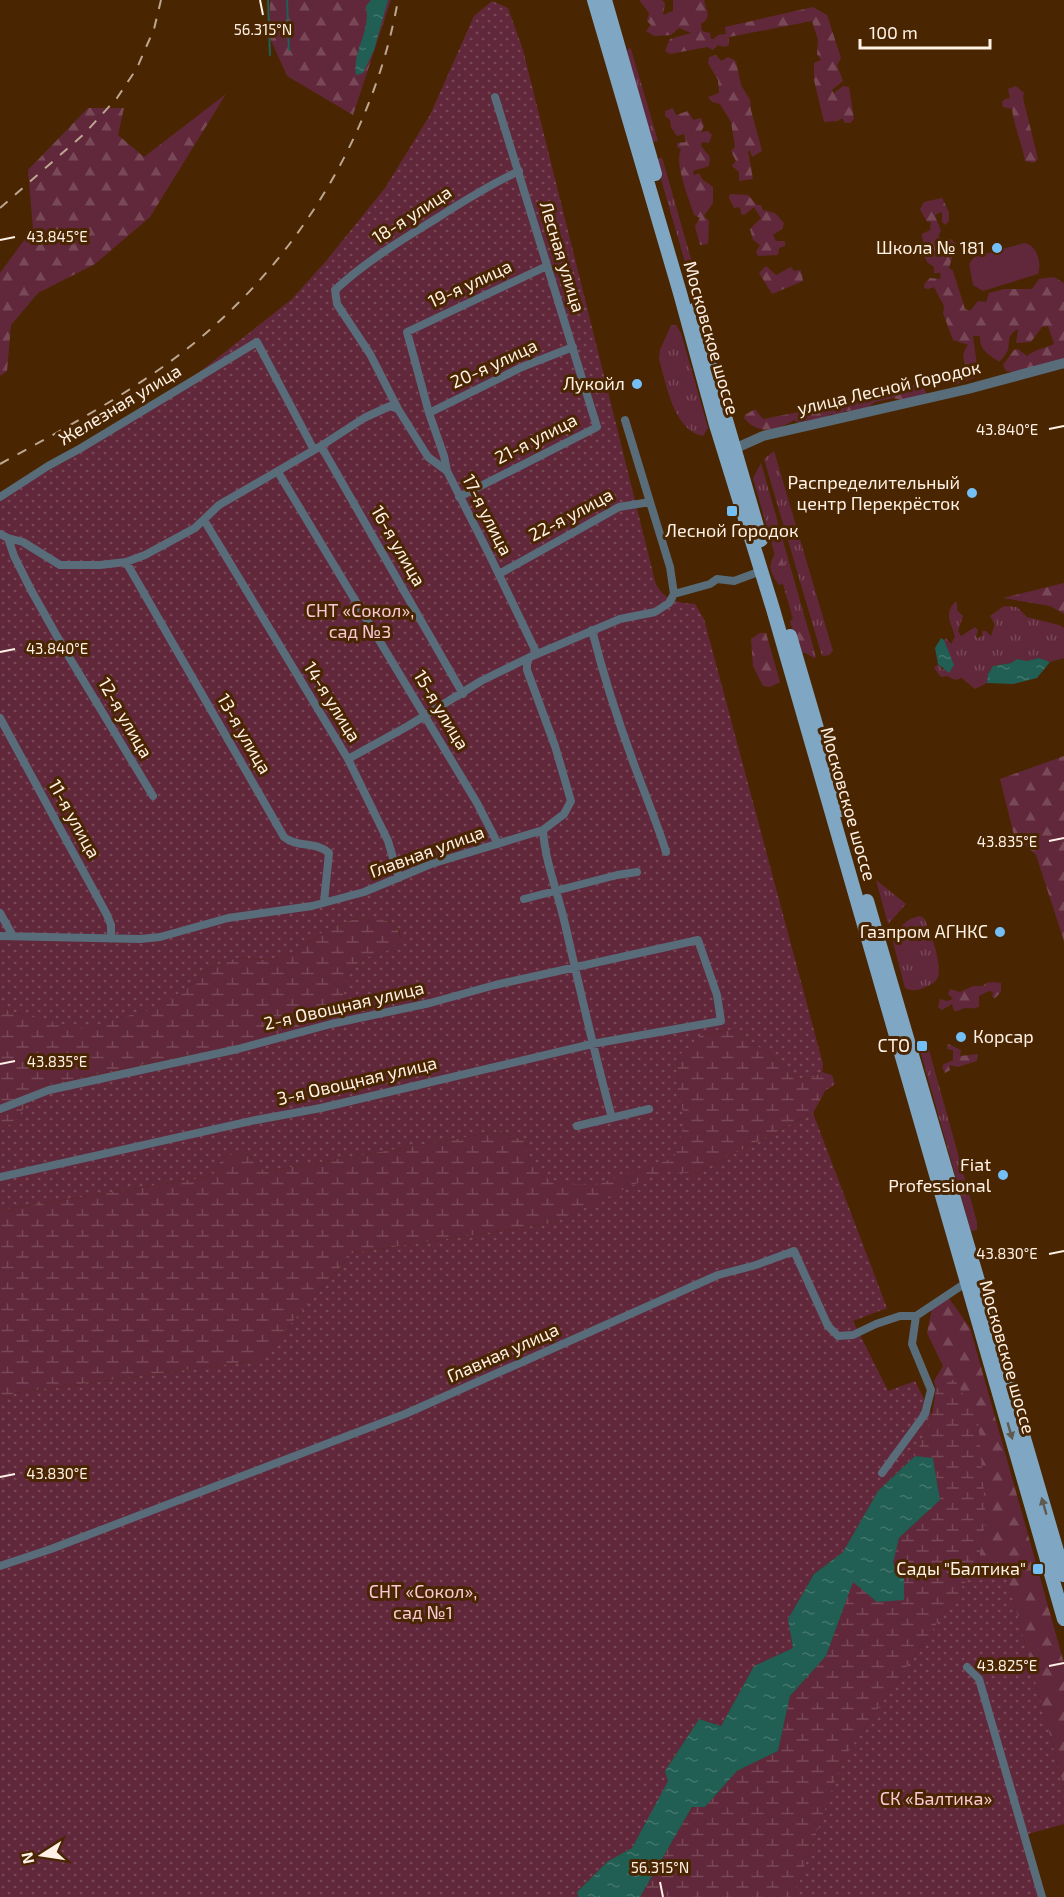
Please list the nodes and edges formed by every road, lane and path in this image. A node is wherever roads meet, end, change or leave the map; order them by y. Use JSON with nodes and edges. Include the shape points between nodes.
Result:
{"nodes":[{"id":1,"x":594,"y":0,"type":"edge"},
{"id":2,"x":605,"y":0,"type":"edge"},
{"id":3,"x":495,"y":97,"type":"dead end"},
{"id":4,"x":519,"y":171,"type":"junction"},
{"id":5,"x":547,"y":266,"type":"junction"},
{"id":6,"x":335,"y":298,"type":"joint"},
{"id":7,"x":257,"y":342,"type":"joint"},
{"id":8,"x":573,"y":347,"type":"junction"},
{"id":9,"x":1064,"y":363,"type":"edge"},
{"id":10,"x":394,"y":408,"type":"junction"},
{"id":11,"x":429,"y":413,"type":"junction"},
{"id":12,"x":625,"y":420,"type":"dead end"},
{"id":13,"x":597,"y":427,"type":"joint"},
{"id":14,"x":318,"y":448,"type":"junction"},
{"id":15,"x":730,"y":453,"type":"junction"},
{"id":16,"x":447,"y":471,"type":"junction"},
{"id":17,"x":278,"y":472,"type":"junction"},
{"id":18,"x":0,"y":497,"type":"edge"},
{"id":19,"x":459,"y":497,"type":"junction"},
{"id":20,"x":650,"y":502,"type":"junction"},
{"id":21,"x":204,"y":520,"type":"junction"},
{"id":22,"x":4,"y":536,"type":"edge"},
{"id":23,"x":126,"y":562,"type":"junction"},
{"id":24,"x":761,"y":571,"type":"junction"},
{"id":25,"x":499,"y":574,"type":"junction"},
{"id":26,"x":674,"y":594,"type":"junction"},
{"id":27,"x":592,"y":630,"type":"junction"},
{"id":28,"x":533,"y":656,"type":"junction"},
{"id":29,"x":801,"y":688,"type":"junction"},
{"id":30,"x":463,"y":694,"type":"junction"},
{"id":31,"x":426,"y":716,"type":"junction"},
{"id":32,"x":0,"y":718,"type":"edge"},
{"id":33,"x":348,"y":759,"type":"junction"},
{"id":34,"x":153,"y":796,"type":"dead end"},
{"id":35,"x":543,"y":830,"type":"junction"},
{"id":36,"x":498,"y":844,"type":"junction"},
{"id":37,"x":666,"y":852,"type":"dead end"},
{"id":38,"x":637,"y":872,"type":"dead end"},
{"id":39,"x":399,"y":878,"type":"junction"},
{"id":40,"x":556,"y":891,"type":"junction"},
{"id":41,"x":524,"y":899,"type":"dead end"},
{"id":42,"x":324,"y":903,"type":"junction"},
{"id":43,"x":0,"y":913,"type":"edge"},
{"id":44,"x":0,"y":936,"type":"edge"},
{"id":45,"x":13,"y":936,"type":"junction"},
{"id":46,"x":111,"y":939,"type":"junction"},
{"id":47,"x":574,"y":968,"type":"junction"},
{"id":48,"x":721,"y":1021,"type":"joint"},
{"id":49,"x":591,"y":1044,"type":"junction"},
{"id":50,"x":0,"y":1109,"type":"edge"},
{"id":51,"x":649,"y":1109,"type":"dead end"},
{"id":52,"x":612,"y":1118,"type":"junction"},
{"id":53,"x":577,"y":1126,"type":"dead end"},
{"id":54,"x":0,"y":1178,"type":"edge"},
{"id":55,"x":967,"y":1282,"type":"junction"},
{"id":56,"x":916,"y":1316,"type":"junction"},
{"id":57,"x":882,"y":1473,"type":"dead end"},
{"id":58,"x":0,"y":1566,"type":"edge"},
{"id":59,"x":1059,"y":1566,"type":"edge"},
{"id":60,"x":1064,"y":1619,"type":"edge"},
{"id":61,"x":968,"y":1666,"type":"dead end"},
{"id":62,"x":1042,"y":1897,"type":"edge"}],
"edges":[{"from":1,"to":15,"type":"main road","name":"Московское шоссе"},
{"from":2,"to":15,"type":"main road","name":"Московское шоссе"},
{"from":3,"to":4,"type":"street","name":"Лесная улица"},
{"from":4,"to":5,"type":"street","name":"Лесная улица"},
{"from":4,"to":6,"type":"street","name":"18-я улица","via":[[495,181],[382,253],[335,290]]},
{"from":5,"to":8,"type":"street","name":"Лесная улица"},
{"from":5,"to":11,"type":"street","name":"19-я улица","via":[[407,332]]},
{"from":6,"to":10,"type":"street","name":"17-я улица","via":[[370,354]]},
{"from":7,"to":14,"type":"street","name":"16-я улица"},
{"from":7,"to":18,"type":"street","name":"Железная улица"},
{"from":8,"to":11,"type":"street","name":"20-я улица","via":[[522,367]]},
{"from":8,"to":13,"type":"street","name":"Лесная улица"},
{"from":9,"to":15,"type":"street","name":"улица Лесной Городок","via":[[759,437]]},
{"from":10,"to":14,"type":"street","via":[[364,418]]},
{"from":10,"to":16,"type":"street","name":"17-я улица","via":[[429,457]]},
{"from":11,"to":16,"type":"street"},
{"from":12,"to":20,"type":"street"},
{"from":13,"to":19,"type":"street","name":"21-я улица"},
{"from":14,"to":17,"type":"street"},
{"from":14,"to":30,"type":"street","name":"16-я улица"},
{"from":15,"to":24,"type":"main road","name":"Московское шоссе"},
{"from":15,"to":29,"type":"main road","name":"Московское шоссе"},
{"from":16,"to":19,"type":"street","name":"17-я улица"},
{"from":17,"to":21,"type":"street","via":[[219,505]]},
{"from":17,"to":31,"type":"street","name":"15-я улица"},
{"from":19,"to":25,"type":"street","name":"17-я улица"},
{"from":20,"to":25,"type":"street","name":"22-я улица","via":[[619,507]]},
{"from":20,"to":26,"type":"street"},
{"from":21,"to":23,"type":"street","via":[[172,541]]},
{"from":21,"to":33,"type":"street","name":"14-я улица"},
{"from":22,"to":23,"type":"street","via":[[23,542],[60,565]]},
{"from":22,"to":34,"type":"street","name":"12-я улица","via":[[47,618]]},
{"from":23,"to":42,"type":"street","name":"13-я улица","via":[[285,837],[329,853]]},
{"from":24,"to":26,"type":"street","via":[[734,581],[717,579]]},
{"from":24,"to":29,"type":"main road","name":"Московское шоссе"},
{"from":25,"to":28,"type":"street","name":"17-я улица"},
{"from":26,"to":27,"type":"street","via":[[669,603],[655,612]]},
{"from":27,"to":28,"type":"street"},
{"from":27,"to":37,"type":"street","via":[[602,670]]},
{"from":28,"to":30,"type":"street"},
{"from":28,"to":35,"type":"street","name":"Главная улица","via":[[527,662],[527,670],[571,801],[564,814]]},
{"from":29,"to":55,"type":"main road","name":"Московское шоссе"},
{"from":59,"to":29,"type":"main road","name":"Московское шоссе","one_way":true},
{"from":30,"to":31,"type":"street"},
{"from":31,"to":33,"type":"street"},
{"from":31,"to":36,"type":"street","name":"15-я улица"},
{"from":32,"to":46,"type":"street","name":"11-я улица","via":[[107,915]]},
{"from":33,"to":39,"type":"street","name":"14-я улица","via":[[388,841]]},
{"from":35,"to":36,"type":"street","name":"Главная улица"},
{"from":35,"to":40,"type":"street"},
{"from":36,"to":39,"type":"street","name":"Главная улица"},
{"from":38,"to":40,"type":"street"},
{"from":39,"to":42,"type":"street","name":"Главная улица"},
{"from":40,"to":41,"type":"street"},
{"from":40,"to":47,"type":"street"},
{"from":42,"to":46,"type":"street","name":"Главная улица","via":[[228,918],[160,937]]},
{"from":43,"to":45,"type":"street"},
{"from":44,"to":45,"type":"street","name":"Главная улица"},
{"from":45,"to":46,"type":"street","name":"Главная улица"},
{"from":47,"to":48,"type":"street","name":"2-я Овощная улица","via":[[698,940],[717,995]]},
{"from":47,"to":49,"type":"street"},
{"from":47,"to":50,"type":"street","name":"2-я Овощная улица","via":[[49,1090]]},
{"from":48,"to":49,"type":"street","name":"3-я Овощная улица"},
{"from":49,"to":52,"type":"street"},
{"from":49,"to":54,"type":"street","name":"3-я Овощная улица"},
{"from":51,"to":52,"type":"street"},
{"from":52,"to":53,"type":"street"},
{"from":55,"to":56,"type":"street","name":"Главная улица"},
{"from":55,"to":59,"type":"main road","name":"Московское шоссе","one_way":true},
{"from":56,"to":57,"type":"street","via":[[912,1344],[931,1390],[925,1414]]},
{"from":56,"to":58,"type":"street","name":"Главная улица","via":[[900,1316],[853,1335],[838,1336],[828,1326],[794,1251],[786,1253],[718,1275],[395,1418]]},
{"from":59,"to":60,"type":"main road","name":"Московское шоссе"},
{"from":61,"to":62,"type":"street","via":[[979,1679]]}]}
